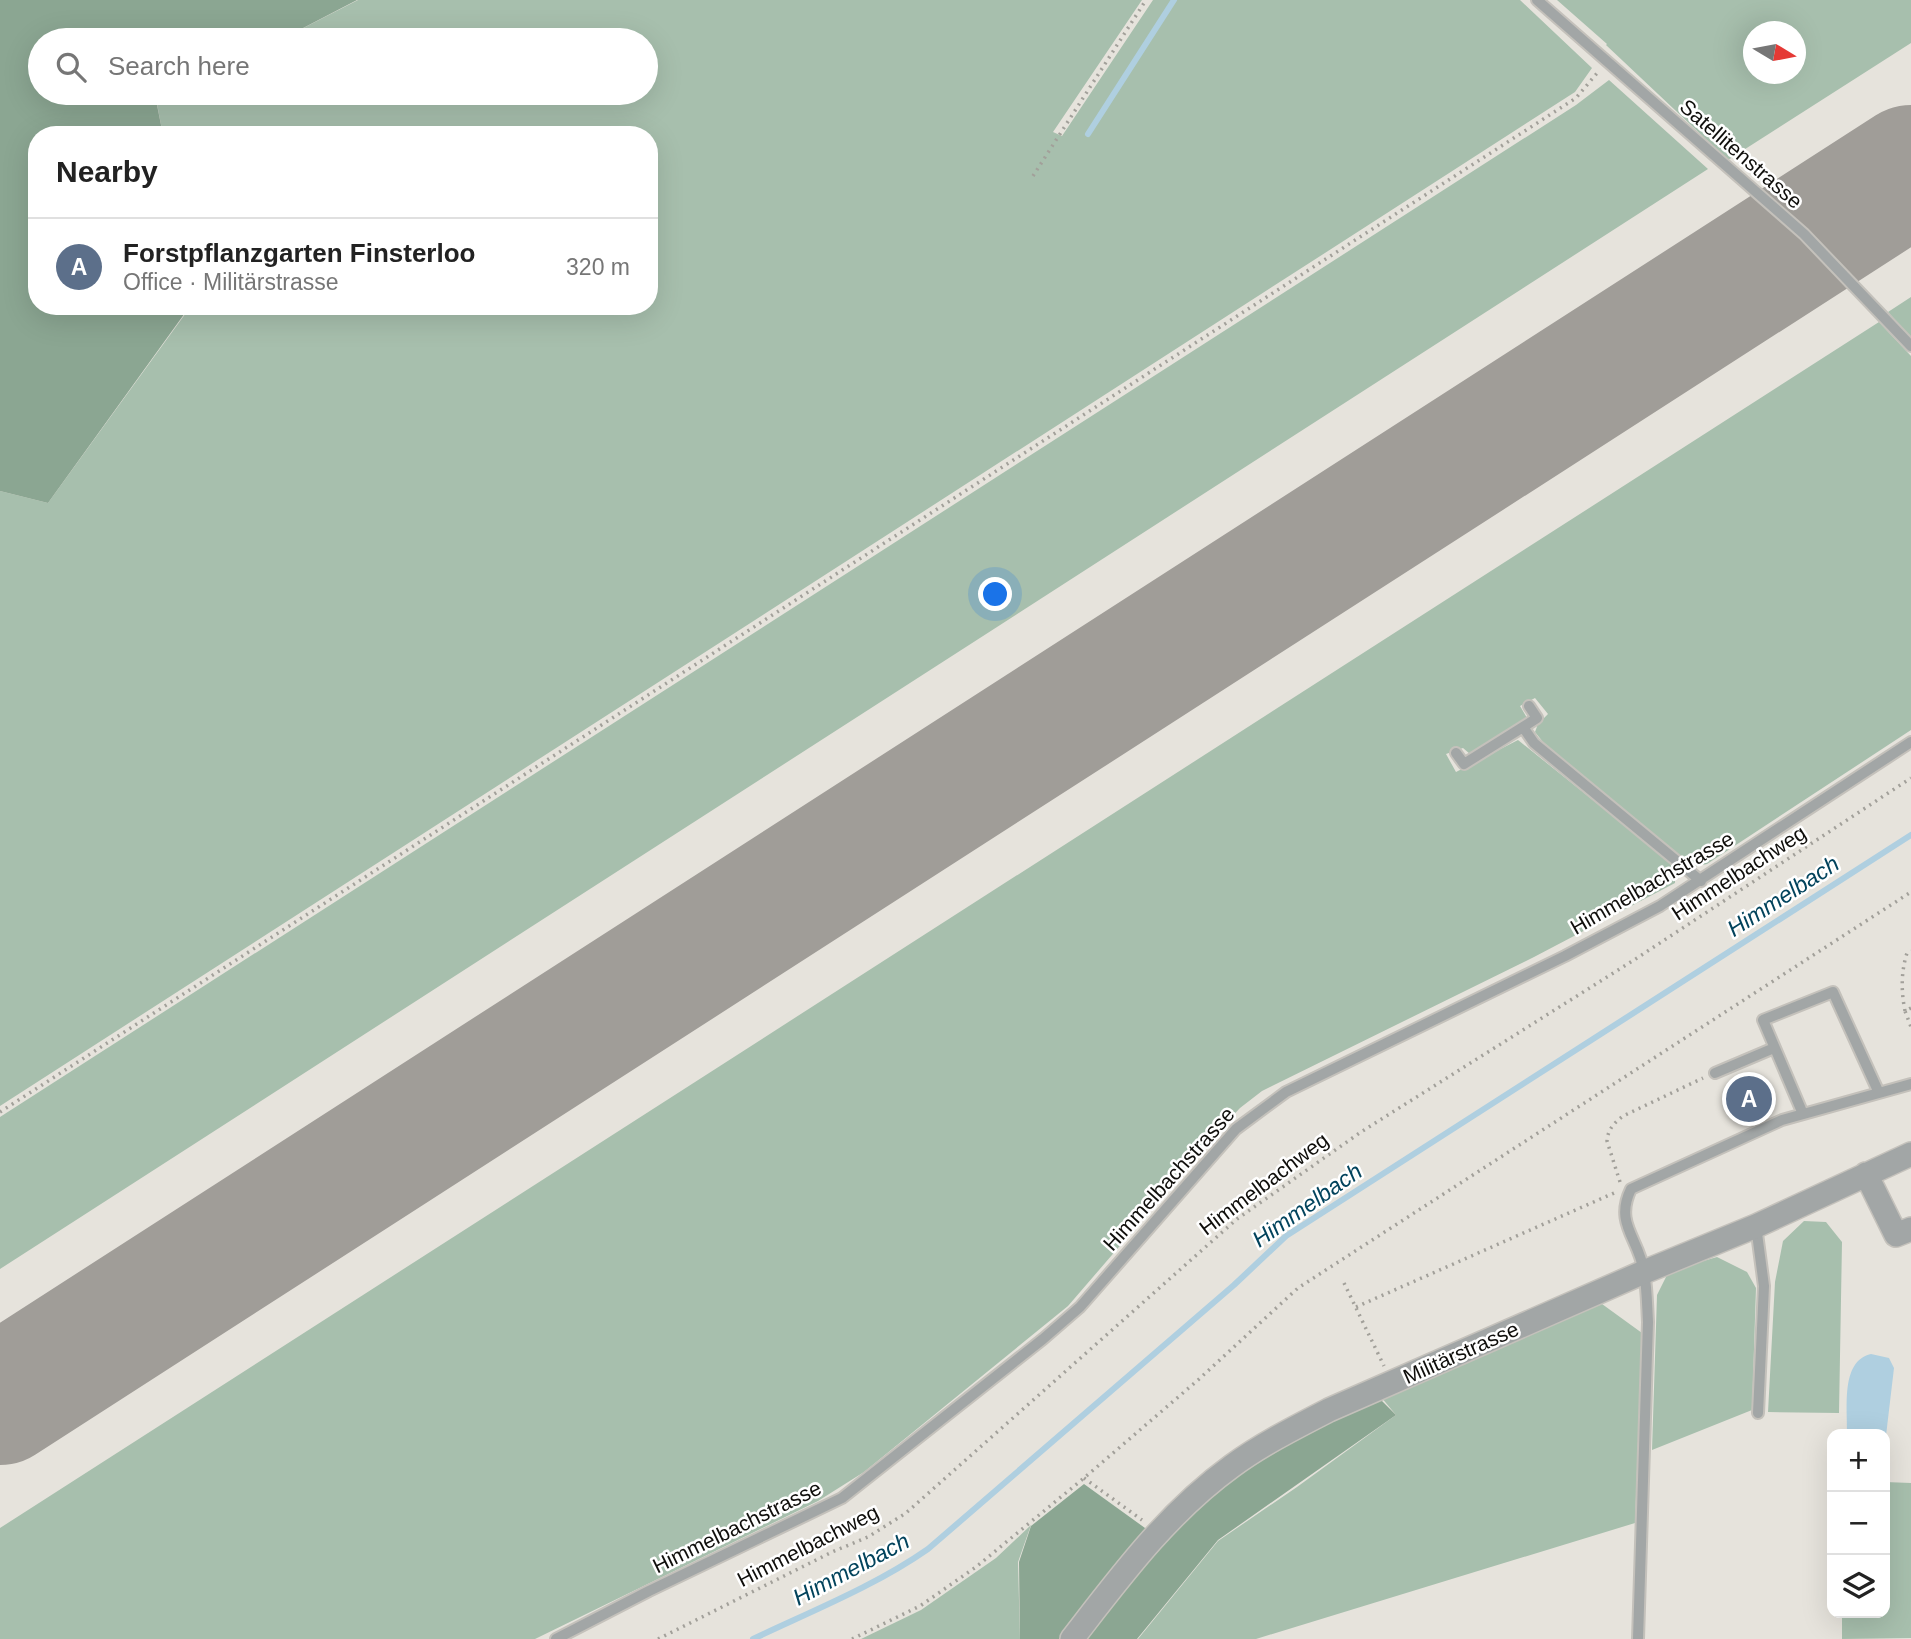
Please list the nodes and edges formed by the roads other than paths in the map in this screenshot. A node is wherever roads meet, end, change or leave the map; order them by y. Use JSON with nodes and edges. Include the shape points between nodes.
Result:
{"nodes":[{"id":1,"x":1537,"y":0,"type":"edge"},
{"id":2,"x":1911,"y":346,"type":"edge"},
{"id":3,"x":1529,"y":706,"type":"dead end"},
{"id":4,"x":1523,"y":727,"type":"junction"},
{"id":5,"x":1911,"y":742,"type":"edge"},
{"id":6,"x":1456,"y":753,"type":"dead end"},
{"id":7,"x":1701,"y":881,"type":"junction"},
{"id":8,"x":1774,"y":1048,"type":"junction"},
{"id":9,"x":1715,"y":1073,"type":"road end"},
{"id":10,"x":1911,"y":1084,"type":"edge"},
{"id":11,"x":1879,"y":1093,"type":"junction"},
{"id":12,"x":1803,"y":1114,"type":"junction"},
{"id":13,"x":1911,"y":1154,"type":"edge"},
{"id":14,"x":1866,"y":1174,"type":"junction"},
{"id":15,"x":1756,"y":1226,"type":"junction"},
{"id":16,"x":1911,"y":1229,"type":"edge"},
{"id":17,"x":1644,"y":1272,"type":"junction"},
{"id":18,"x":1758,"y":1413,"type":"dead end"},
{"id":19,"x":556,"y":1639,"type":"edge"},
{"id":20,"x":1072,"y":1639,"type":"edge"},
{"id":21,"x":1638,"y":1639,"type":"edge"}],
"edges":[{"from":1,"to":2,"type":"lane","name":"Satellitenstrasse","via":[[1804,234]]},
{"from":3,"to":4,"type":"lane","via":[[1537,718]]},
{"from":4,"to":6,"type":"lane","via":[[1464,764]]},
{"from":4,"to":7,"type":"lane","via":[[1534,743]]},
{"from":5,"to":7,"type":"lane","name":"Himmelbachstrasse"},
{"from":7,"to":19,"type":"lane","name":"Himmelbachstrasse","via":[[1565,956],[1286,1092],[1236,1129],[1080,1307],[842,1498]]},
{"from":8,"to":9,"type":"lane"},
{"from":8,"to":11,"type":"lane","via":[[1762,1020],[1833,992]]},
{"from":8,"to":12,"type":"lane"},
{"from":10,"to":11,"type":"lane"},
{"from":11,"to":12,"type":"lane"},
{"from":12,"to":17,"type":"lane","via":[[1631,1189],[1623,1213]]},
{"from":13,"to":14,"type":"street","name":"Militärstrasse"},
{"from":14,"to":15,"type":"street","name":"Militärstrasse"},
{"from":14,"to":16,"type":"street","via":[[1896,1236]]},
{"from":15,"to":17,"type":"street","name":"Militärstrasse"},
{"from":15,"to":18,"type":"lane","via":[[1764,1286]]},
{"from":17,"to":20,"type":"street","name":"Militärstrasse","via":[[1389,1374],[1231,1466],[1157,1532]]},
{"from":17,"to":21,"type":"lane","via":[[1648,1322]]}]}
